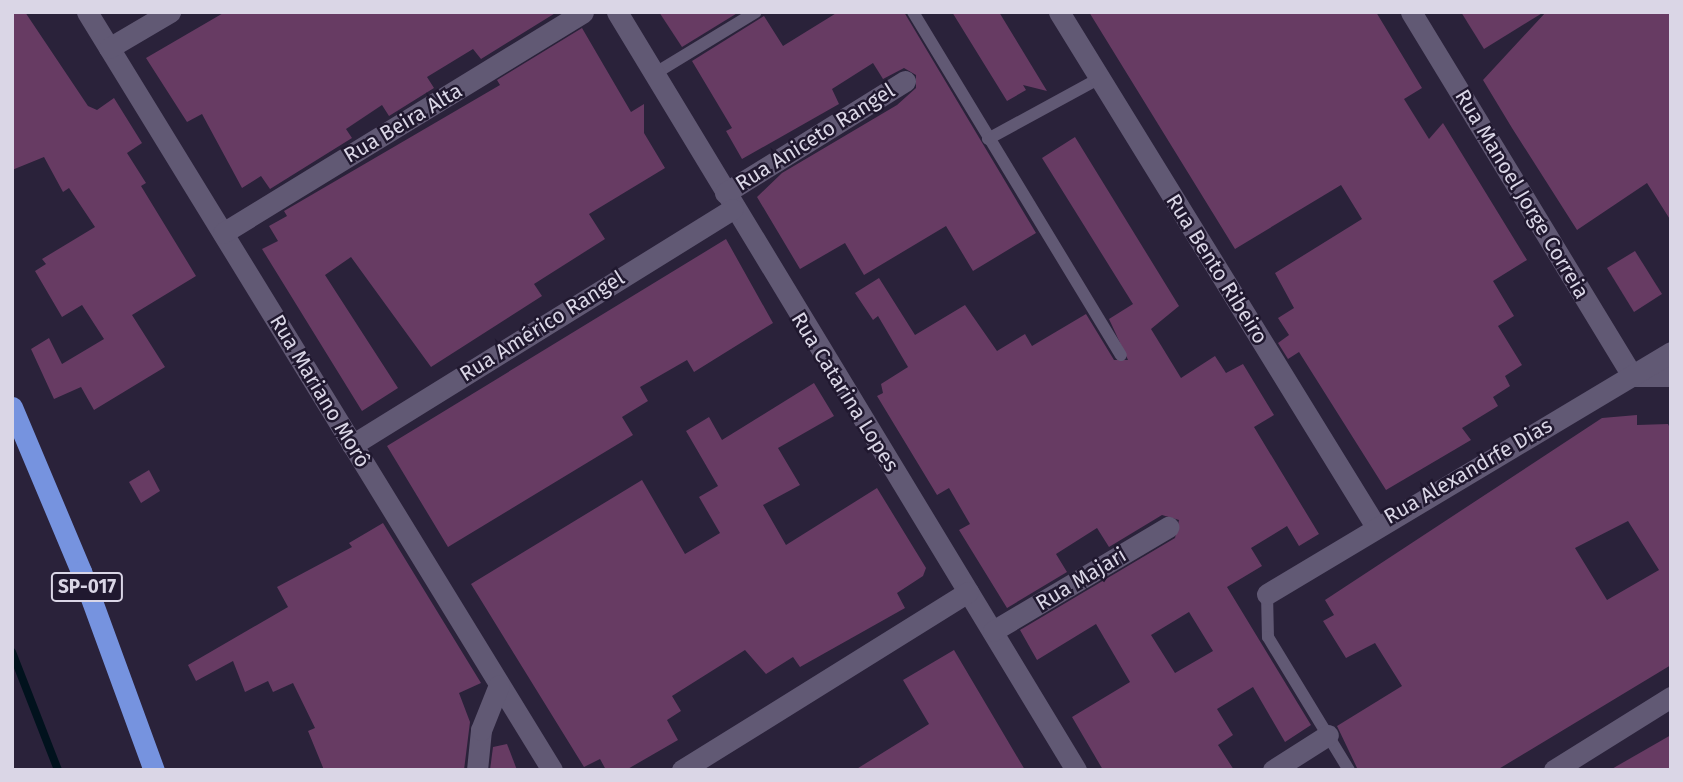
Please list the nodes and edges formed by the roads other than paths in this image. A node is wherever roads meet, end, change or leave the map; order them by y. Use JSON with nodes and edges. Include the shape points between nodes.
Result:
{"nodes":[{"id":1,"x":87,"y":12,"type":"edge"},
{"id":2,"x":170,"y":12,"type":"edge"},
{"id":3,"x":583,"y":12,"type":"edge"},
{"id":4,"x":617,"y":12,"type":"edge"},
{"id":5,"x":756,"y":12,"type":"edge"},
{"id":6,"x":913,"y":12,"type":"edge"},
{"id":7,"x":1059,"y":12,"type":"edge"},
{"id":8,"x":1411,"y":12,"type":"edge"},
{"id":9,"x":109,"y":48,"type":"junction"},
{"id":10,"x":654,"y":74,"type":"junction"},
{"id":11,"x":1100,"y":78,"type":"junction"},
{"id":12,"x":905,"y":81,"type":"dead end"},
{"id":13,"x":988,"y":139,"type":"junction"},
{"id":14,"x":729,"y":201,"type":"junction"},
{"id":15,"x":223,"y":233,"type":"junction"},
{"id":16,"x":1671,"y":352,"type":"edge"},
{"id":17,"x":1121,"y":355,"type":"dead end"},
{"id":18,"x":1632,"y":376,"type":"junction"},
{"id":19,"x":1671,"y":376,"type":"edge"},
{"id":20,"x":12,"y":407,"type":"edge"},
{"id":21,"x":352,"y":445,"type":"junction"},
{"id":22,"x":1375,"y":525,"type":"junction"},
{"id":23,"x":1168,"y":527,"type":"dead end"},
{"id":24,"x":968,"y":592,"type":"junction"},
{"id":25,"x":1267,"y":594,"type":"joint"},
{"id":26,"x":993,"y":631,"type":"junction"},
{"id":27,"x":499,"y":685,"type":"junction"},
{"id":28,"x":1671,"y":697,"type":"edge"},
{"id":29,"x":1328,"y":735,"type":"junction"},
{"id":30,"x":154,"y":770,"type":"edge"},
{"id":31,"x":477,"y":770,"type":"edge"},
{"id":32,"x":552,"y":770,"type":"edge"},
{"id":33,"x":682,"y":770,"type":"edge"},
{"id":34,"x":1076,"y":770,"type":"edge"},
{"id":35,"x":1273,"y":770,"type":"edge"},
{"id":36,"x":1349,"y":770,"type":"edge"},
{"id":37,"x":1554,"y":770,"type":"edge"}],
"edges":[{"from":1,"to":9,"type":"street","name":"Rua Mariano Morô"},
{"from":2,"to":9,"type":"street"},
{"from":3,"to":15,"type":"street","name":"Rua Beira Alta"},
{"from":4,"to":10,"type":"street","name":"Rua Catarina Lopes"},
{"from":5,"to":10,"type":"lane"},
{"from":6,"to":13,"type":"lane"},
{"from":7,"to":11,"type":"street","name":"Rua Bento Ribeiro"},
{"from":8,"to":18,"type":"street","name":"Rua Manoel Jorge Correia"},
{"from":9,"to":15,"type":"street","name":"Rua Mariano Morô"},
{"from":10,"to":14,"type":"street","name":"Rua Catarina Lopes"},
{"from":11,"to":13,"type":"lane"},
{"from":11,"to":22,"type":"street","name":"Rua Bento Ribeiro"},
{"from":12,"to":14,"type":"street","name":"Rua Aniceto Rangel"},
{"from":13,"to":17,"type":"lane"},
{"from":14,"to":21,"type":"street","name":"Rua Américo Rangel"},
{"from":14,"to":24,"type":"street","name":"Rua Catarina Lopes"},
{"from":15,"to":21,"type":"street","name":"Rua Mariano Morô"},
{"from":16,"to":18,"type":"street","name":"Rua Alexandrfe Dias"},
{"from":18,"to":19,"type":"street"},
{"from":18,"to":22,"type":"street","name":"Rua Alexandrfe Dias"},
{"from":20,"to":30,"type":"highway","number":"SP-017","via":[[81,571]]},
{"from":21,"to":27,"type":"street","name":"Rua Mariano Morô"},
{"from":22,"to":25,"type":"street","name":"Rua Alexandrfe Dias"},
{"from":23,"to":26,"type":"street","name":"Rua Majari"},
{"from":24,"to":26,"type":"street","name":"Rua Catarina Lopes"},
{"from":24,"to":33,"type":"street"},
{"from":25,"to":29,"type":"lane","via":[[1268,637]]},
{"from":26,"to":34,"type":"street","name":"Rua Catarina Lopes"},
{"from":27,"to":31,"type":"street","via":[[481,730]]},
{"from":27,"to":32,"type":"street","name":"Rua Mariano Morô"},
{"from":28,"to":37,"type":"street"},
{"from":29,"to":35,"type":"street"},
{"from":29,"to":36,"type":"lane"}]}
